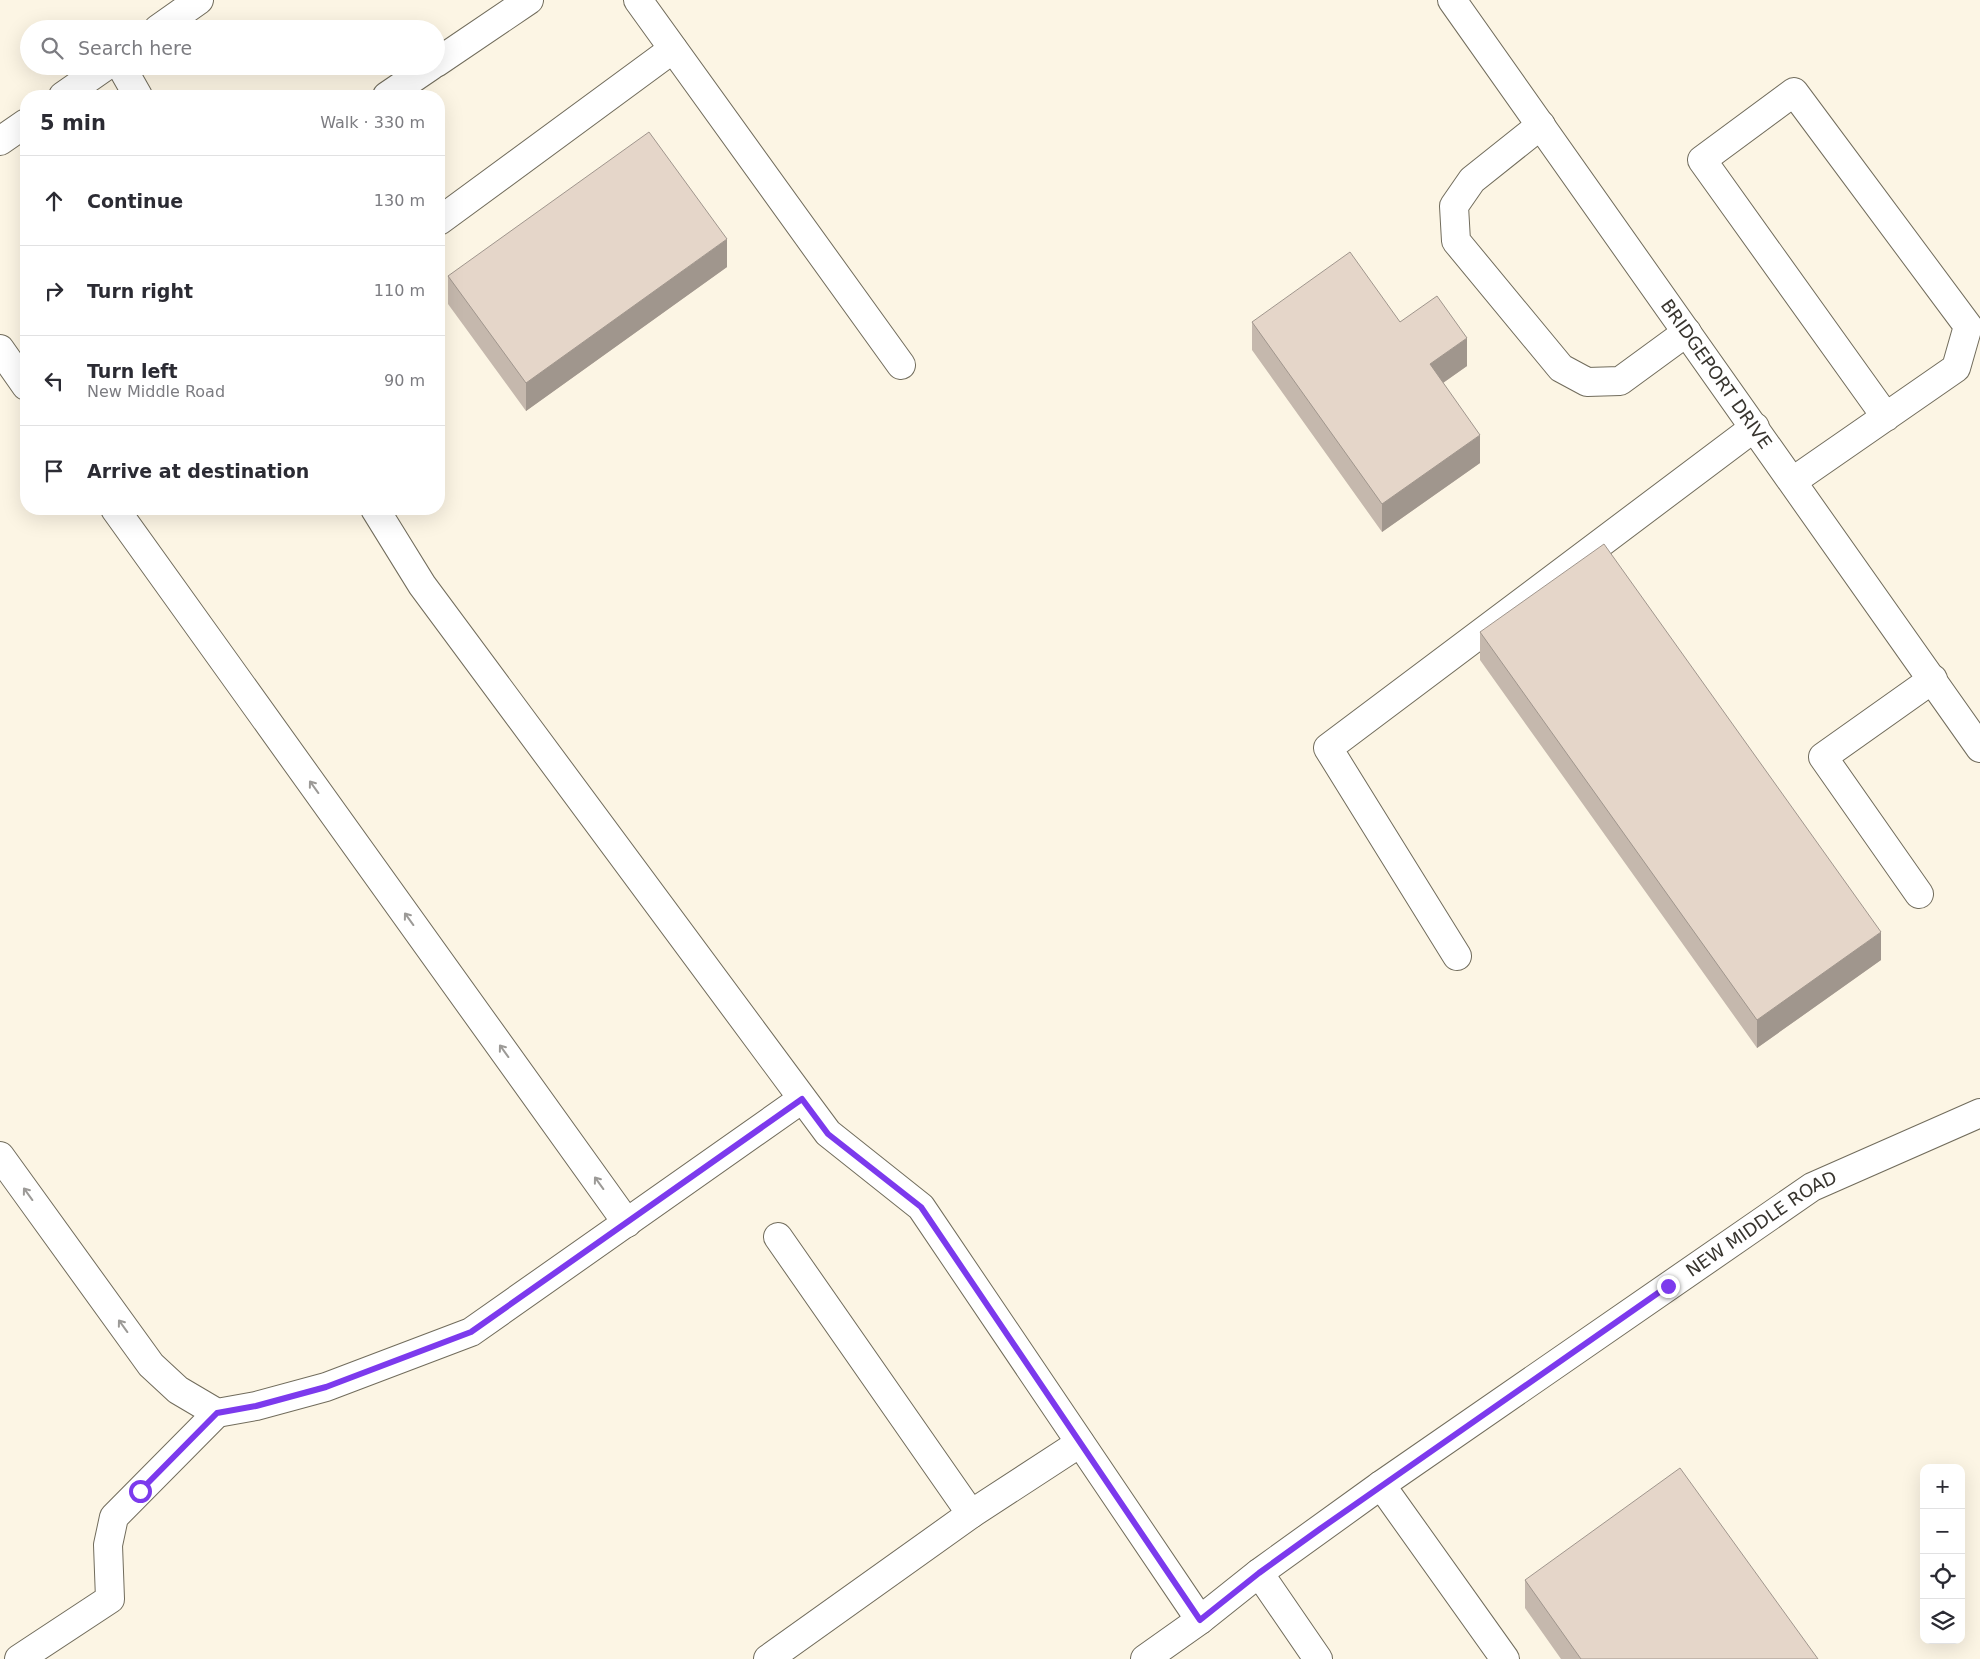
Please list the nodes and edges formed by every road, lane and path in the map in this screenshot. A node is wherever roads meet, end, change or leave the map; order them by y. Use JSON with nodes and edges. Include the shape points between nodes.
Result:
{"nodes":[{"id":1,"x":199,"y":0,"type":"edge"},
{"id":2,"x":529,"y":0,"type":"edge"},
{"id":3,"x":638,"y":0,"type":"edge"},
{"id":4,"x":1452,"y":0,"type":"edge"},
{"id":5,"x":171,"y":20,"type":"edge"},
{"id":6,"x":673,"y":49,"type":"junction"},
{"id":7,"x":445,"y":57,"type":"edge"},
{"id":8,"x":93,"y":75,"type":"edge"},
{"id":9,"x":125,"y":75,"type":"edge"},
{"id":10,"x":418,"y":75,"type":"edge"},
{"id":11,"x":72,"y":90,"type":"edge"},
{"id":12,"x":134,"y":90,"type":"edge"},
{"id":13,"x":396,"y":90,"type":"edge"},
{"id":14,"x":1541,"y":125,"type":"junction"},
{"id":15,"x":20,"y":127,"type":"edge"},
{"id":16,"x":0,"y":141,"type":"edge"},
{"id":17,"x":445,"y":216,"type":"edge"},
{"id":18,"x":1687,"y":332,"type":"junction"},
{"id":19,"x":0,"y":349,"type":"edge"},
{"id":20,"x":901,"y":365,"type":"dead end"},
{"id":21,"x":20,"y":377,"type":"edge"},
{"id":22,"x":1886,"y":417,"type":"junction"},
{"id":23,"x":1755,"y":427,"type":"junction"},
{"id":24,"x":1793,"y":481,"type":"junction"},
{"id":25,"x":119,"y":515,"type":"edge"},
{"id":26,"x":379,"y":515,"type":"edge"},
{"id":27,"x":1933,"y":679,"type":"junction"},
{"id":28,"x":1980,"y":748,"type":"edge"},
{"id":29,"x":1919,"y":894,"type":"dead end"},
{"id":30,"x":1457,"y":956,"type":"dead end"},
{"id":31,"x":802,"y":1099,"type":"junction"},
{"id":32,"x":1980,"y":1113,"type":"edge"},
{"id":33,"x":0,"y":1156,"type":"edge"},
{"id":34,"x":627,"y":1223,"type":"junction"},
{"id":35,"x":778,"y":1237,"type":"dead end"},
{"id":36,"x":217,"y":1413,"type":"junction"},
{"id":37,"x":1080,"y":1443,"type":"junction"},
{"id":38,"x":1381,"y":1486,"type":"junction"},
{"id":39,"x":971,"y":1514,"type":"junction"},
{"id":40,"x":1259,"y":1573,"type":"junction"},
{"id":41,"x":1200,"y":1620,"type":"junction"},
{"id":42,"x":19,"y":1659,"type":"edge"},
{"id":43,"x":768,"y":1659,"type":"edge"},
{"id":44,"x":1145,"y":1659,"type":"edge"},
{"id":45,"x":1318,"y":1659,"type":"edge"},
{"id":46,"x":1505,"y":1659,"type":"edge"}],
"edges":[{"from":1,"to":5,"type":"street"},
{"from":2,"to":7,"type":"street"},
{"from":3,"to":6,"type":"street"},
{"from":4,"to":14,"type":"street","name":"BRIDGEPORT DRIVE"},
{"from":6,"to":17,"type":"street"},
{"from":6,"to":20,"type":"street"},
{"from":8,"to":11,"type":"street"},
{"from":9,"to":12,"type":"street"},
{"from":10,"to":13,"type":"street"},
{"from":14,"to":18,"type":"street","name":"BRIDGEPORT DRIVE"},
{"from":14,"to":18,"type":"street","via":[[1472,180],[1454,206],[1456,241],[1561,368],[1587,382],[1620,381]]},
{"from":15,"to":16,"type":"street"},
{"from":18,"to":23,"type":"street","name":"BRIDGEPORT DRIVE"},
{"from":19,"to":21,"type":"street"},
{"from":22,"to":22,"type":"street","via":[[1956,368],[1968,326],[1794,92],[1702,160]]},
{"from":22,"to":24,"type":"street"},
{"from":23,"to":24,"type":"street","name":"BRIDGEPORT DRIVE"},
{"from":23,"to":30,"type":"street","via":[[1328,748]]},
{"from":24,"to":27,"type":"street","name":"BRIDGEPORT DRIVE"},
{"from":34,"to":25,"type":"street","one_way":true},
{"from":26,"to":31,"type":"street","via":[[422,585]]},
{"from":27,"to":28,"type":"street","name":"BRIDGEPORT DRIVE"},
{"from":27,"to":29,"type":"street","via":[[1823,757]]},
{"from":31,"to":34,"type":"street"},
{"from":31,"to":37,"type":"street","via":[[828,1134],[921,1207]]},
{"from":32,"to":38,"type":"street","name":"NEW MIDDLE ROAD","via":[[1812,1187]]},
{"from":36,"to":33,"type":"street","one_way":true,"via":[[178,1390],[151,1365]]},
{"from":34,"to":36,"type":"street","via":[[471,1332],[326,1387]]},
{"from":35,"to":39,"type":"street"},
{"from":36,"to":42,"type":"street","via":[[114,1517],[108,1545],[110,1599]]},
{"from":37,"to":39,"type":"street"},
{"from":37,"to":41,"type":"street"},
{"from":38,"to":40,"type":"street","name":"NEW MIDDLE ROAD"},
{"from":38,"to":46,"type":"street"},
{"from":39,"to":43,"type":"street"},
{"from":40,"to":41,"type":"street","name":"NEW MIDDLE ROAD"},
{"from":40,"to":45,"type":"street"},
{"from":41,"to":44,"type":"street","name":"NEW MIDDLE ROAD"}]}
